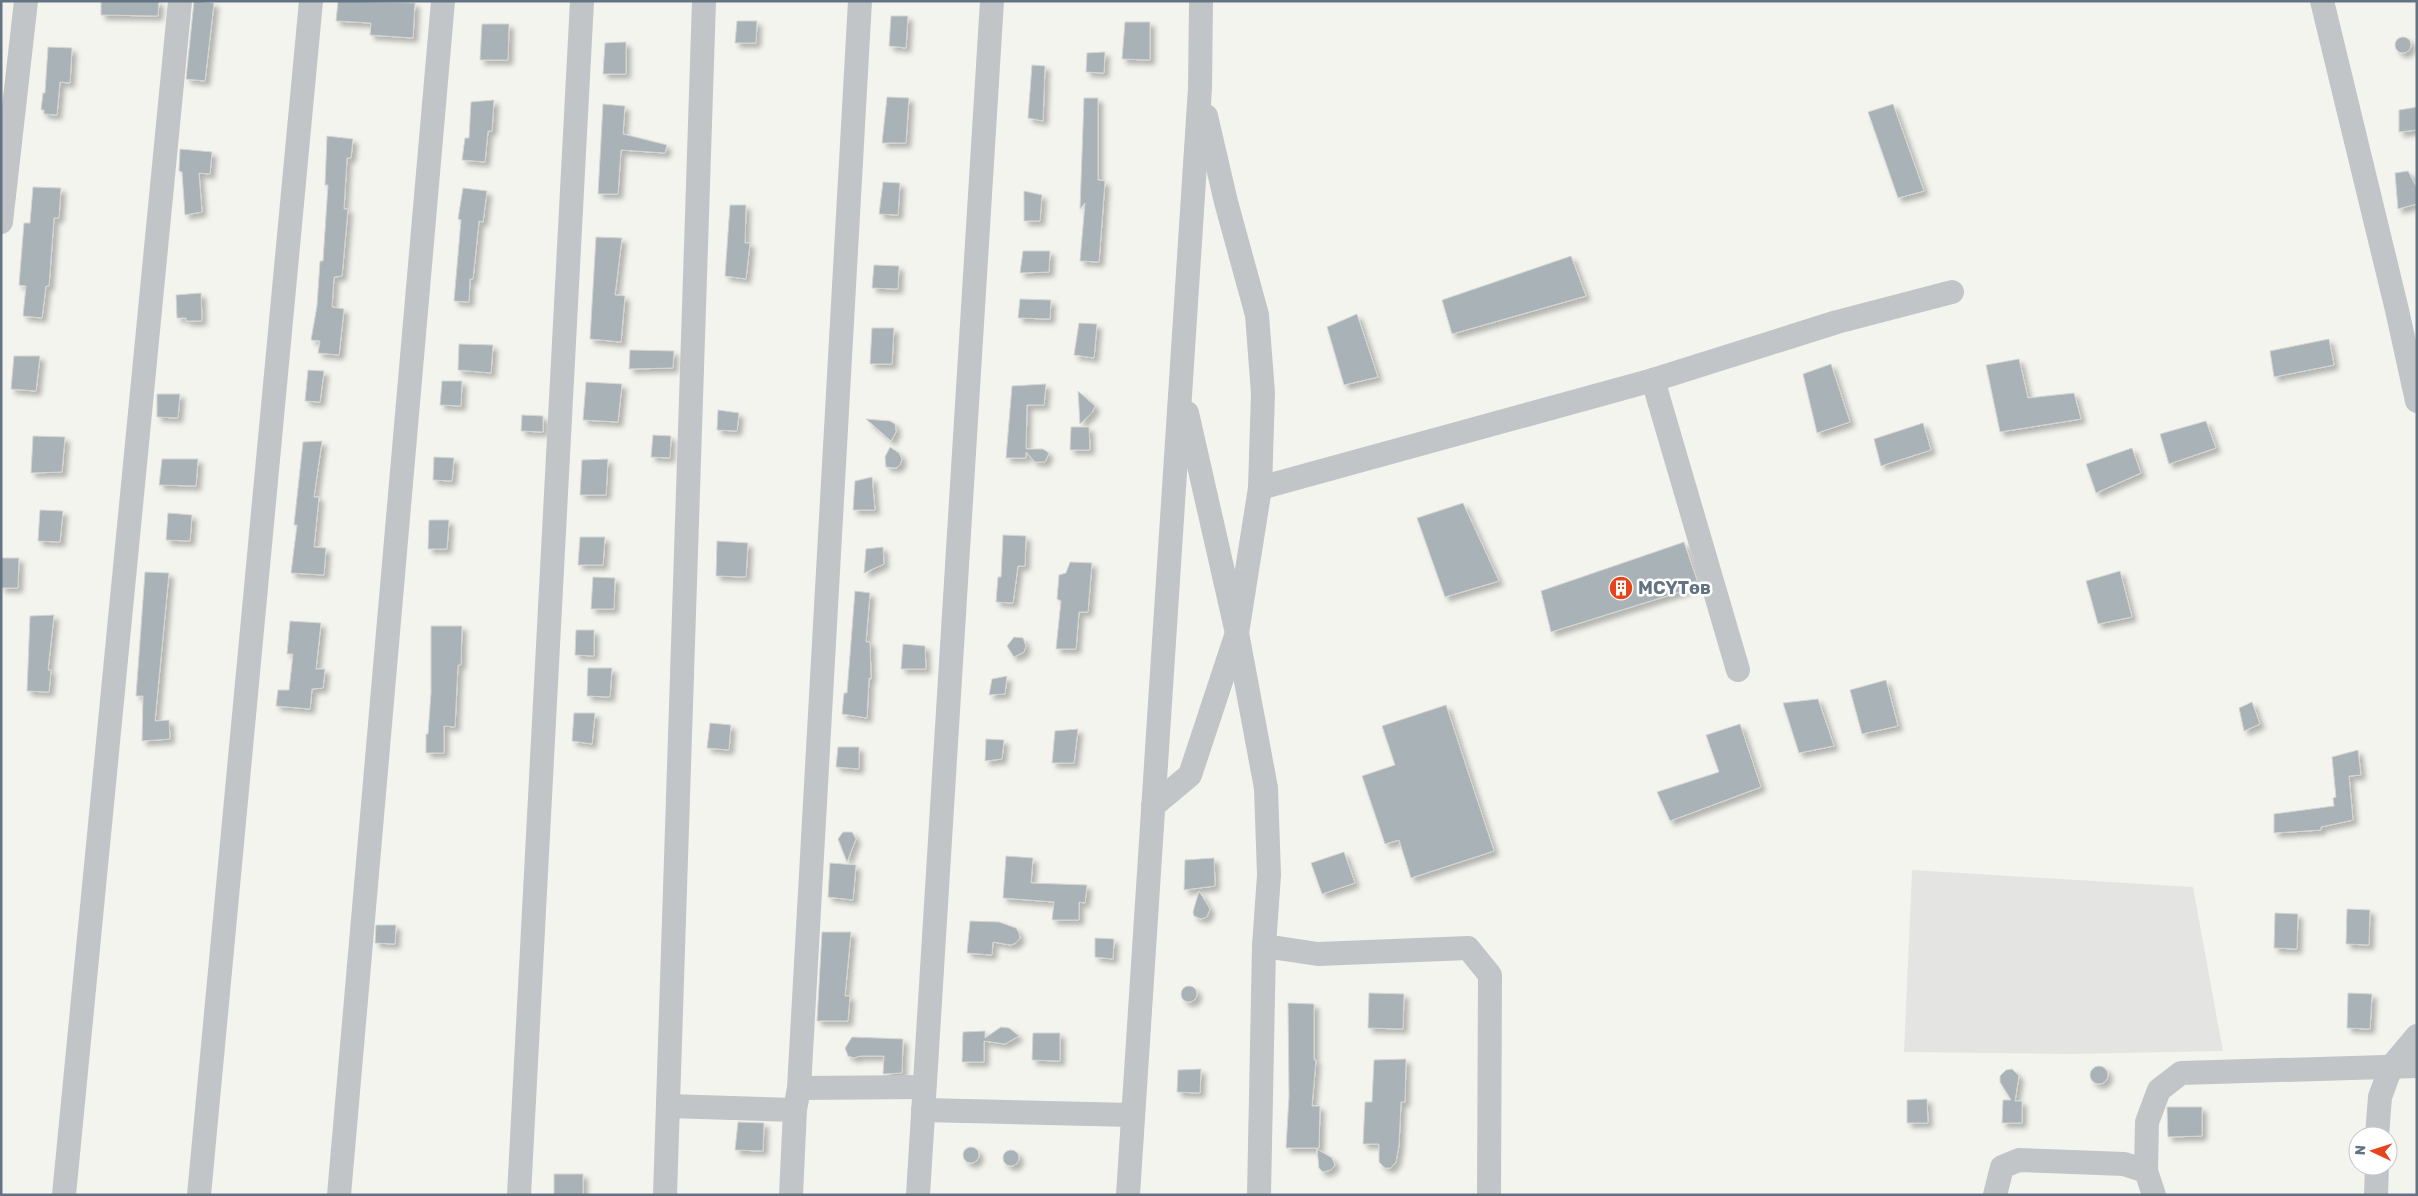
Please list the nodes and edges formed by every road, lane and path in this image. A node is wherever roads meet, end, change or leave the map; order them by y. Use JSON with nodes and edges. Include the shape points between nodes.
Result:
{"nodes":[{"id":1,"x":26,"y":1,"type":"edge"},
{"id":2,"x":180,"y":1,"type":"edge"},
{"id":3,"x":311,"y":1,"type":"edge"},
{"id":4,"x":443,"y":1,"type":"edge"},
{"id":5,"x":582,"y":1,"type":"edge"},
{"id":6,"x":704,"y":1,"type":"edge"},
{"id":7,"x":860,"y":1,"type":"edge"},
{"id":8,"x":992,"y":1,"type":"edge"},
{"id":9,"x":1201,"y":1,"type":"edge"},
{"id":10,"x":2322,"y":1,"type":"edge"},
{"id":11,"x":1200,"y":88,"type":"junction"},
{"id":12,"x":1,"y":222,"type":"edge"},
{"id":13,"x":1952,"y":292,"type":"dead end"},
{"id":14,"x":1653,"y":380,"type":"junction"},
{"id":15,"x":1182,"y":388,"type":"junction"},
{"id":16,"x":2417,"y":401,"type":"edge"},
{"id":17,"x":1260,"y":488,"type":"junction"},
{"id":18,"x":1237,"y":633,"type":"junction"},
{"id":19,"x":1738,"y":670,"type":"dead end"},
{"id":20,"x":1153,"y":806,"type":"junction"},
{"id":21,"x":1264,"y":946,"type":"junction"},
{"id":22,"x":2417,"y":1036,"type":"edge"},
{"id":23,"x":2417,"y":1066,"type":"edge"},
{"id":24,"x":2391,"y":1067,"type":"junction"},
{"id":25,"x":924,"y":1098,"type":"junction"},
{"id":26,"x":797,"y":1099,"type":"junction"},
{"id":27,"x":668,"y":1106,"type":"junction"},
{"id":28,"x":1132,"y":1115,"type":"junction"},
{"id":29,"x":2379,"y":1126,"type":"edge"},
{"id":30,"x":2146,"y":1170,"type":"junction"},
{"id":31,"x":2377,"y":1176,"type":"edge"},
{"id":32,"x":64,"y":1195,"type":"edge"},
{"id":33,"x":199,"y":1195,"type":"edge"},
{"id":34,"x":339,"y":1195,"type":"edge"},
{"id":35,"x":518,"y":1195,"type":"edge"},
{"id":36,"x":665,"y":1195,"type":"edge"},
{"id":37,"x":791,"y":1195,"type":"edge"},
{"id":38,"x":918,"y":1195,"type":"edge"},
{"id":39,"x":1128,"y":1195,"type":"edge"},
{"id":40,"x":1259,"y":1195,"type":"edge"},
{"id":41,"x":1489,"y":1195,"type":"edge"},
{"id":42,"x":1995,"y":1195,"type":"edge"},
{"id":43,"x":2154,"y":1195,"type":"edge"},
{"id":44,"x":2376,"y":1195,"type":"edge"}],
"edges":[{"from":1,"to":12,"type":"street"},
{"from":2,"to":32,"type":"street"},
{"from":3,"to":33,"type":"street"},
{"from":4,"to":34,"type":"street"},
{"from":5,"to":35,"type":"street"},
{"from":6,"to":27,"type":"street"},
{"from":7,"to":26,"type":"street"},
{"from":8,"to":25,"type":"street"},
{"from":9,"to":11,"type":"street"},
{"from":10,"to":16,"type":"street"},
{"from":11,"to":15,"type":"street"},
{"from":11,"to":17,"type":"street","via":[[1226,202],[1258,314],[1263,393]]},
{"from":13,"to":14,"type":"street","via":[[1837,322]]},
{"from":14,"to":17,"type":"street"},
{"from":14,"to":19,"type":"street"},
{"from":15,"to":18,"type":"street"},
{"from":15,"to":20,"type":"street"},
{"from":17,"to":18,"type":"street"},
{"from":18,"to":20,"type":"street","via":[[1190,775]]},
{"from":18,"to":21,"type":"street","via":[[1266,788],[1269,875]]},
{"from":20,"to":28,"type":"street"},
{"from":21,"to":40,"type":"street"},
{"from":21,"to":41,"type":"street","via":[[1318,954],[1468,948],[1490,975]]},
{"from":22,"to":24,"type":"street"},
{"from":23,"to":24,"type":"street"},
{"from":24,"to":29,"type":"street","via":[[2380,1097]]},
{"from":24,"to":30,"type":"street","via":[[2181,1073],[2159,1090],[2148,1122]]},
{"from":25,"to":26,"type":"street"},
{"from":25,"to":28,"type":"street"},
{"from":25,"to":38,"type":"street"},
{"from":26,"to":27,"type":"street"},
{"from":26,"to":37,"type":"street"},
{"from":27,"to":36,"type":"street"},
{"from":28,"to":39,"type":"street"},
{"from":30,"to":42,"type":"street","via":[[2124,1164],[2019,1160],[2002,1167]]},
{"from":30,"to":43,"type":"street"},
{"from":31,"to":44,"type":"street"}]}
